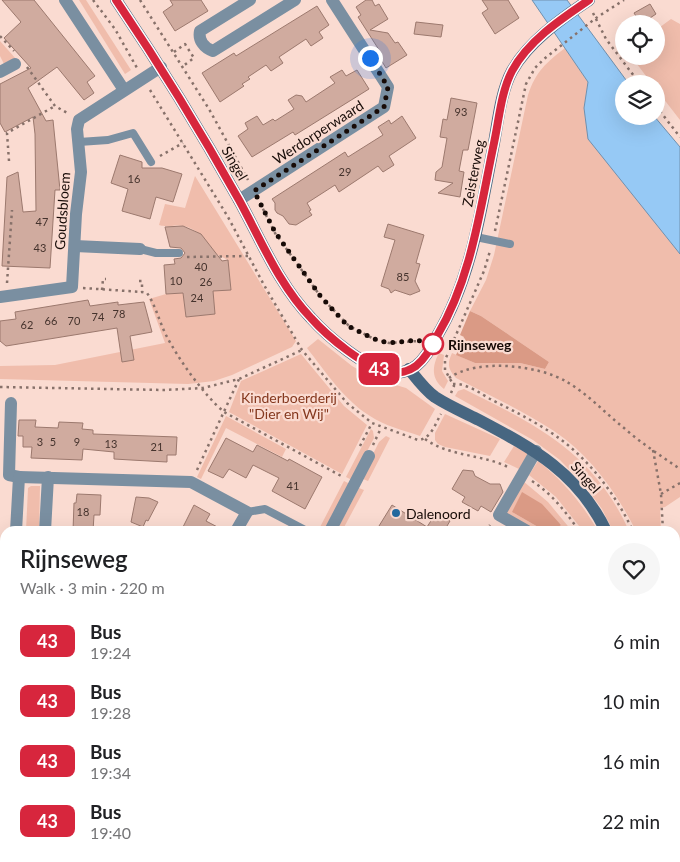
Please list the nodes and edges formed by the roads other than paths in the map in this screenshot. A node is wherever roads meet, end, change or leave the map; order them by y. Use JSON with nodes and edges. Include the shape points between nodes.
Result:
{"nodes":[{"id":1,"x":65,"y":0,"type":"edge"},
{"id":2,"x":116,"y":0,"type":"edge"},
{"id":3,"x":250,"y":0,"type":"edge"},
{"id":4,"x":295,"y":0,"type":"edge"},
{"id":5,"x":332,"y":0,"type":"edge"},
{"id":6,"x":585,"y":3,"type":"edge"},
{"id":7,"x":19,"y":60,"type":"road end"},
{"id":8,"x":160,"y":67,"type":"junction"},
{"id":9,"x":0,"y":72,"type":"edge"},
{"id":10,"x":124,"y":90,"type":"junction"},
{"id":11,"x":79,"y":142,"type":"junction"},
{"id":12,"x":151,"y":162,"type":"road end"},
{"id":13,"x":239,"y":200,"type":"junction"},
{"id":14,"x":476,"y":237,"type":"junction"},
{"id":15,"x":510,"y":244,"type":"dead end"},
{"id":16,"x":75,"y":246,"type":"junction"},
{"id":17,"x":140,"y":249,"type":"joint"},
{"id":18,"x":179,"y":253,"type":"road end"},
{"id":19,"x":3,"y":297,"type":"edge"},
{"id":20,"x":410,"y":369,"type":"junction"},
{"id":21,"x":11,"y":403,"type":"dead end"},
{"id":22,"x":536,"y":451,"type":"junction"},
{"id":23,"x":369,"y":456,"type":"road end"},
{"id":24,"x":19,"y":477,"type":"junction"},
{"id":25,"x":48,"y":477,"type":"junction"},
{"id":26,"x":246,"y":513,"type":"junction"},
{"id":27,"x":16,"y":526,"type":"edge"},
{"id":28,"x":44,"y":526,"type":"edge"},
{"id":29,"x":239,"y":526,"type":"edge"},
{"id":30,"x":297,"y":526,"type":"edge"},
{"id":31,"x":334,"y":526,"type":"edge"},
{"id":32,"x":519,"y":526,"type":"edge"},
{"id":33,"x":604,"y":526,"type":"edge"}],
"edges":[{"from":1,"to":10,"type":"street"},
{"from":2,"to":8,"type":"street","name":"Singel"},
{"from":3,"to":4,"type":"street","via":[[200,31],[202,44],[213,51]]},
{"from":5,"to":13,"type":"street","name":"Werdorperwaard","via":[[388,87],[384,107]]},
{"from":6,"to":14,"type":"street","name":"Zeisterweg","via":[[528,48],[511,73],[502,103]]},
{"from":7,"to":9,"type":"street"},
{"from":8,"to":10,"type":"street"},
{"from":8,"to":13,"type":"street","name":"Singel"},
{"from":10,"to":11,"type":"street","name":"Goudsbloem","via":[[79,120]]},
{"from":11,"to":12,"type":"lane","via":[[108,140],[133,133]]},
{"from":11,"to":16,"type":"street","name":"Goudsbloem","via":[[81,172]]},
{"from":13,"to":20,"type":"street","name":"Singel","via":[[277,271],[310,318],[338,344],[374,366],[392,373]]},
{"from":14,"to":15,"type":"lane"},
{"from":14,"to":20,"type":"street","name":"Zeisterweg","via":[[454,306],[423,359]]},
{"from":16,"to":17,"type":"street"},
{"from":16,"to":19,"type":"street","name":"Goudsbloem","via":[[72,287]]},
{"from":17,"to":18,"type":"lane"},
{"from":20,"to":22,"type":"street","name":"Singel","via":[[436,398]]},
{"from":21,"to":24,"type":"street","via":[[9,475]]},
{"from":22,"to":32,"type":"street","via":[[499,515]]},
{"from":22,"to":33,"type":"street","name":"Singel","via":[[576,486]]},
{"from":23,"to":31,"type":"street"},
{"from":24,"to":25,"type":"street"},
{"from":24,"to":27,"type":"street"},
{"from":25,"to":26,"type":"street","via":[[191,482]]},
{"from":25,"to":28,"type":"street"},
{"from":26,"to":29,"type":"street"},
{"from":26,"to":30,"type":"lane","via":[[265,509]]}]}
